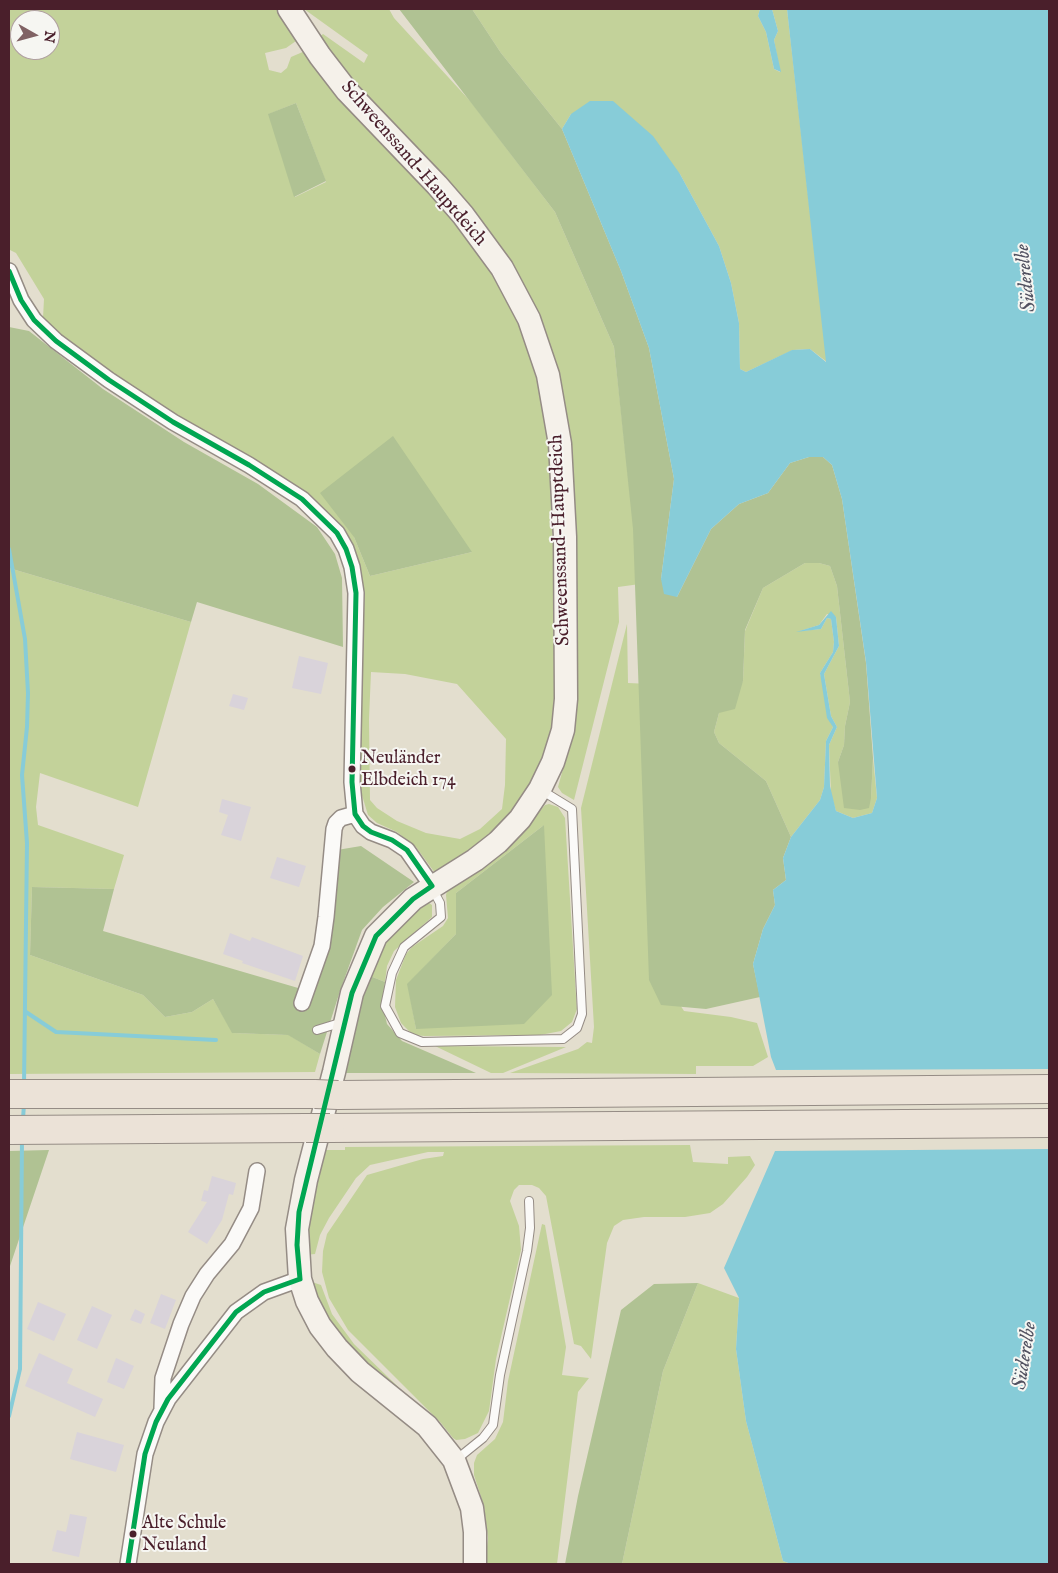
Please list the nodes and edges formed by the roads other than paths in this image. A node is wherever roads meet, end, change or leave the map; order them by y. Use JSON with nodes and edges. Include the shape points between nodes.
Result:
{"nodes":[{"id":1,"x":289,"y":9,"type":"edge"},
{"id":2,"x":9,"y":271,"type":"edge"},
{"id":3,"x":540,"y":789,"type":"junction"},
{"id":4,"x":355,"y":814,"type":"junction"},
{"id":5,"x":432,"y":886,"type":"junction"},
{"id":6,"x":302,"y":1003,"type":"dead end"},
{"id":7,"x":345,"y":1022,"type":"junction"},
{"id":8,"x":317,"y":1030,"type":"dead end"},
{"id":9,"x":329,"y":1087,"type":"junction"},
{"id":10,"x":1049,"y":1089,"type":"edge"},
{"id":11,"x":18,"y":1094,"type":"edge"},
{"id":12,"x":1049,"y":1123,"type":"edge"},
{"id":13,"x":18,"y":1129,"type":"edge"},
{"id":14,"x":257,"y":1170,"type":"dead end"},
{"id":15,"x":529,"y":1201,"type":"dead end"},
{"id":16,"x":300,"y":1280,"type":"junction"},
{"id":17,"x":161,"y":1412,"type":"junction"},
{"id":18,"x":454,"y":1460,"type":"junction"},
{"id":19,"x":128,"y":1564,"type":"edge"},
{"id":20,"x":475,"y":1564,"type":"edge"}],
"edges":[{"from":1,"to":3,"type":"street","name":"Schweenssand-Hauptdeich","via":[[347,91],[443,193],[502,268],[530,319],[545,366],[560,444],[565,538],[566,700],[563,730]]},
{"from":2,"to":4,"type":"street","via":[[34,320],[56,340],[108,380],[302,499],[337,533],[352,567],[356,593],[352,782]]},
{"from":3,"to":5,"type":"street","name":"Schweenssand-Hauptdeich","via":[[520,819],[498,842]]},
{"from":3,"to":5,"type":"lane","via":[[572,809],[582,1014],[577,1028],[563,1039],[422,1042],[400,1033],[385,1006],[392,973],[404,947],[441,917],[440,904]]},
{"from":4,"to":5,"type":"street","via":[[371,832],[407,850]]},
{"from":4,"to":6,"type":"street","via":[[342,818],[334,829],[322,946]]},
{"from":5,"to":7,"type":"street","name":"Schweenssand-Hauptdeich","via":[[413,899],[376,936],[352,993]]},
{"from":7,"to":8,"type":"lane"},
{"from":7,"to":9,"type":"street","name":"Schweenssand-Hauptdeich"},
{"from":9,"to":10,"type":"highway"},
{"from":9,"to":11,"type":"highway"},
{"from":9,"to":16,"type":"street","name":"Schweenssand-Hauptdeich","via":[[299,1212]]},
{"from":12,"to":13,"type":"highway"},
{"from":14,"to":17,"type":"street","via":[[251,1208],[232,1244],[207,1274],[181,1324],[163,1378]]},
{"from":15,"to":18,"type":"lane","via":[[527,1251],[493,1425],[483,1438]]},
{"from":16,"to":17,"type":"street","via":[[264,1292],[236,1312],[178,1384]]},
{"from":16,"to":18,"type":"street","name":"Schweenssand-Hauptdeich","via":[[320,1326],[337,1348],[360,1372],[427,1426]]},
{"from":17,"to":19,"type":"street","via":[[145,1454]]},
{"from":18,"to":20,"type":"street","name":"Schweenssand-Hauptdeich","via":[[472,1508]]}]}
